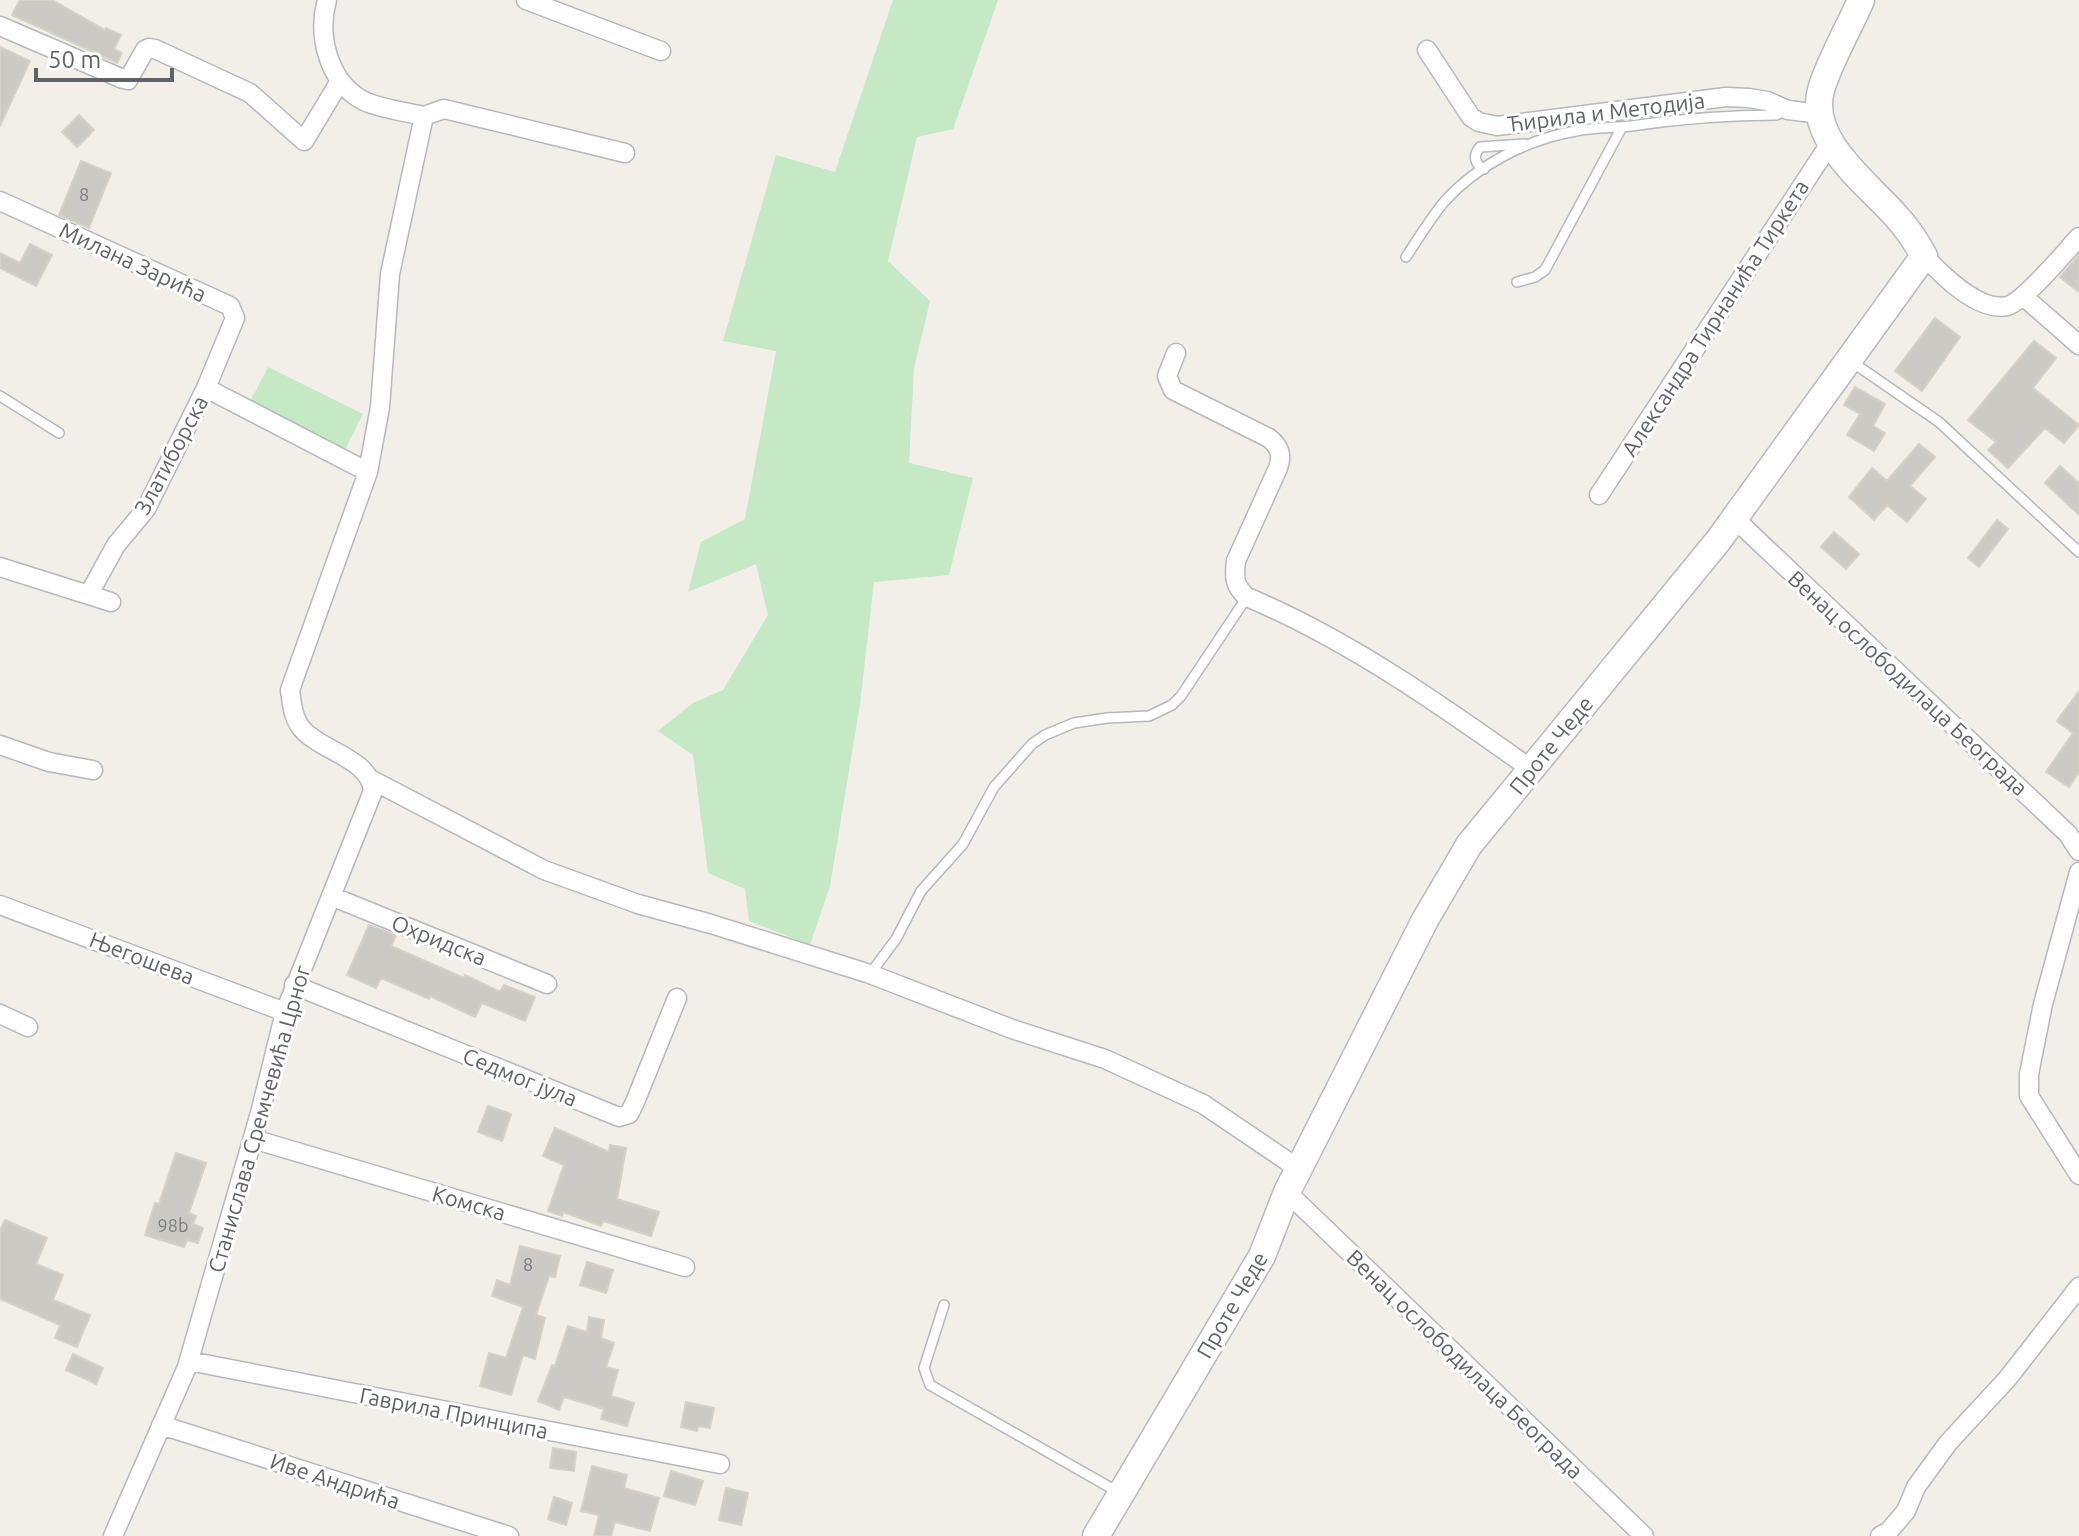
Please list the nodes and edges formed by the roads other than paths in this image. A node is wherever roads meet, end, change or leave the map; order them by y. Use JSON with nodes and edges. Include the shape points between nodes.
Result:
{"nodes":[{"id":1,"x":327,"y":0,"type":"edge"},
{"id":2,"x":526,"y":0,"type":"edge"},
{"id":3,"x":1861,"y":0,"type":"edge"},
{"id":4,"x":0,"y":26,"type":"edge"},
{"id":5,"x":1427,"y":50,"type":"dead end"},
{"id":6,"x":661,"y":51,"type":"dead end"},
{"id":7,"x":340,"y":81,"type":"junction"},
{"id":8,"x":1788,"y":110,"type":"junction"},
{"id":9,"x":1821,"y":114,"type":"junction"},
{"id":10,"x":424,"y":116,"type":"junction"},
{"id":11,"x":1622,"y":127,"type":"junction"},
{"id":12,"x":1831,"y":142,"type":"junction"},
{"id":13,"x":1530,"y":144,"type":"junction"},
{"id":14,"x":625,"y":153,"type":"dead end"},
{"id":15,"x":1484,"y":169,"type":"junction"},
{"id":16,"x":0,"y":201,"type":"edge"},
{"id":17,"x":2079,"y":237,"type":"edge"},
{"id":18,"x":1924,"y":256,"type":"junction"},
{"id":19,"x":1406,"y":257,"type":"dead end"},
{"id":20,"x":1517,"y":282,"type":"dead end"},
{"id":21,"x":2023,"y":296,"type":"junction"},
{"id":22,"x":2079,"y":345,"type":"edge"},
{"id":23,"x":1176,"y":353,"type":"dead end"},
{"id":24,"x":1849,"y":360,"type":"junction"},
{"id":25,"x":206,"y":388,"type":"junction"},
{"id":26,"x":0,"y":396,"type":"edge"},
{"id":27,"x":59,"y":433,"type":"dead end"},
{"id":28,"x":368,"y":472,"type":"junction"},
{"id":29,"x":1599,"y":495,"type":"dead end"},
{"id":30,"x":1734,"y":518,"type":"junction"},
{"id":31,"x":2079,"y":552,"type":"edge"},
{"id":32,"x":0,"y":567,"type":"edge"},
{"id":33,"x":89,"y":594,"type":"junction"},
{"id":34,"x":1247,"y":597,"type":"junction"},
{"id":35,"x":111,"y":602,"type":"dead end"},
{"id":36,"x":0,"y":745,"type":"edge"},
{"id":37,"x":1531,"y":769,"type":"junction"},
{"id":38,"x":93,"y":770,"type":"dead end"},
{"id":39,"x":372,"y":780,"type":"junction"},
{"id":40,"x":2079,"y":851,"type":"edge"},
{"id":41,"x":2078,"y":887,"type":"edge"},
{"id":42,"x":331,"y":896,"type":"junction"},
{"id":43,"x":0,"y":905,"type":"edge"},
{"id":44,"x":870,"y":974,"type":"junction"},
{"id":45,"x":547,"y":984,"type":"dead end"},
{"id":46,"x":294,"y":985,"type":"junction"},
{"id":47,"x":677,"y":998,"type":"dead end"},
{"id":48,"x":285,"y":1012,"type":"junction"},
{"id":49,"x":0,"y":1014,"type":"edge"},
{"id":50,"x":28,"y":1027,"type":"dead end"},
{"id":51,"x":253,"y":1139,"type":"junction"},
{"id":52,"x":2079,"y":1175,"type":"edge"},
{"id":53,"x":1293,"y":1180,"type":"junction"},
{"id":54,"x":685,"y":1267,"type":"dead end"},
{"id":55,"x":2079,"y":1287,"type":"edge"},
{"id":56,"x":944,"y":1305,"type":"dead end"},
{"id":57,"x":189,"y":1361,"type":"junction"},
{"id":58,"x":161,"y":1425,"type":"junction"},
{"id":59,"x":720,"y":1464,"type":"dead end"},
{"id":60,"x":1121,"y":1494,"type":"junction"},
{"id":61,"x":113,"y":1536,"type":"edge"},
{"id":62,"x":509,"y":1536,"type":"edge"},
{"id":63,"x":1096,"y":1536,"type":"edge"},
{"id":64,"x":1644,"y":1536,"type":"edge"},
{"id":65,"x":1880,"y":1536,"type":"edge"}],
"edges":[{"from":1,"to":7,"type":"street","via":[[326,56]]},
{"from":2,"to":6,"type":"street"},
{"from":3,"to":9,"type":"street","via":[[1820,91]]},
{"from":4,"to":7,"type":"street","via":[[128,80],[145,50],[155,49],[250,93],[304,141]]},
{"from":5,"to":8,"type":"street","name":"Ћирила и Методија","via":[[1471,117],[1488,125],[1726,97],[1767,101]]},
{"from":7,"to":10,"type":"street","via":[[363,101]]},
{"from":8,"to":9,"type":"street","name":"Ћирила и Методија"},
{"from":8,"to":11,"type":"lane"},
{"from":9,"to":12,"type":"street"},
{"from":10,"to":14,"type":"street","via":[[444,109]]},
{"from":10,"to":28,"type":"street","via":[[390,274],[380,407]]},
{"from":11,"to":13,"type":"lane","via":[[1574,131]]},
{"from":11,"to":20,"type":"lane","via":[[1545,270]]},
{"from":12,"to":18,"type":"street","via":[[1845,164],[1911,233]]},
{"from":12,"to":29,"type":"street","name":"Александра Тирнанића Тиркета"},
{"from":13,"to":15,"type":"lane"},
{"from":13,"to":15,"type":"lane","via":[[1480,147],[1475,157]]},
{"from":15,"to":19,"type":"lane","via":[[1443,203]]},
{"from":16,"to":25,"type":"street","name":"Милана Зарића","via":[[230,306],[235,318]]},
{"from":17,"to":21,"type":"street"},
{"from":18,"to":21,"type":"street","via":[[1944,278],[1986,305],[2008,306]]},
{"from":18,"to":24,"type":"street","name":"Проте Чеде"},
{"from":21,"to":22,"type":"street"},
{"from":23,"to":34,"type":"street","via":[[1167,376],[1173,390],[1269,438],[1281,455],[1236,561],[1237,589]]},
{"from":24,"to":30,"type":"street","name":"Проте Чеде"},
{"from":24,"to":31,"type":"lane","via":[[1939,422]]},
{"from":25,"to":28,"type":"street","name":"Златиборска"},
{"from":25,"to":33,"type":"street","name":"Златиборска","via":[[146,509],[116,545]]},
{"from":26,"to":27,"type":"lane"},
{"from":28,"to":39,"type":"street","via":[[290,690],[294,716],[304,732]]},
{"from":30,"to":37,"type":"street","name":"Проте Чеде"},
{"from":30,"to":40,"type":"street","name":"Венац ослободилаца Београда","via":[[2068,834]]},
{"from":32,"to":33,"type":"street"},
{"from":33,"to":35,"type":"street"},
{"from":34,"to":37,"type":"street","via":[[1405,682]]},
{"from":34,"to":44,"type":"lane","via":[[1172,705],[1149,716],[1074,723],[1045,735],[1021,755],[988,795],[956,853],[921,891]]},
{"from":36,"to":38,"type":"street"},
{"from":37,"to":53,"type":"street","name":"Проте Чеде","via":[[1469,845],[1425,920]]},
{"from":39,"to":42,"type":"street","name":"Станислава Сремчевића Црног","via":[[370,804]]},
{"from":39,"to":44,"type":"street","name":"Венац ослободилаца Београда","via":[[544,870]]},
{"from":41,"to":52,"type":"street","via":[[2043,1004],[2029,1096]]},
{"from":42,"to":45,"type":"street","name":"Охридска"},
{"from":42,"to":46,"type":"street","name":"Станислава Сремчевића Црног"},
{"from":43,"to":48,"type":"street","name":"Његошева"},
{"from":44,"to":53,"type":"street","name":"Венац ослободилаца Београда","via":[[1105,1059],[1203,1104]]},
{"from":46,"to":47,"type":"street","name":"Седмог јула","via":[[619,1117],[629,1114],[635,1102]]},
{"from":46,"to":48,"type":"street","name":"Станислава Сремчевића Црног"},
{"from":48,"to":51,"type":"street","name":"Станислава Сремчевића Црног"},
{"from":49,"to":50,"type":"street"},
{"from":51,"to":54,"type":"street","name":"Комска"},
{"from":51,"to":57,"type":"street","name":"Станислава Сремчевића Црног"},
{"from":53,"to":60,"type":"street","name":"Проте Чеде","via":[[1262,1256]]},
{"from":53,"to":64,"type":"street","name":"Венац ослободилаца Београда"},
{"from":55,"to":65,"type":"street","via":[[2008,1378],[1948,1443],[1916,1487],[1906,1511]]},
{"from":56,"to":60,"type":"lane","via":[[924,1368],[930,1385]]},
{"from":57,"to":58,"type":"street","name":"Станислава Сремчевића Црног"},
{"from":57,"to":59,"type":"street","name":"Гаврила Принципа"},
{"from":58,"to":61,"type":"street","name":"Станислава Сремчевића Црног"},
{"from":58,"to":62,"type":"street","name":"Иве Андрића"},
{"from":60,"to":63,"type":"street","name":"Проте Чеде"}]}
